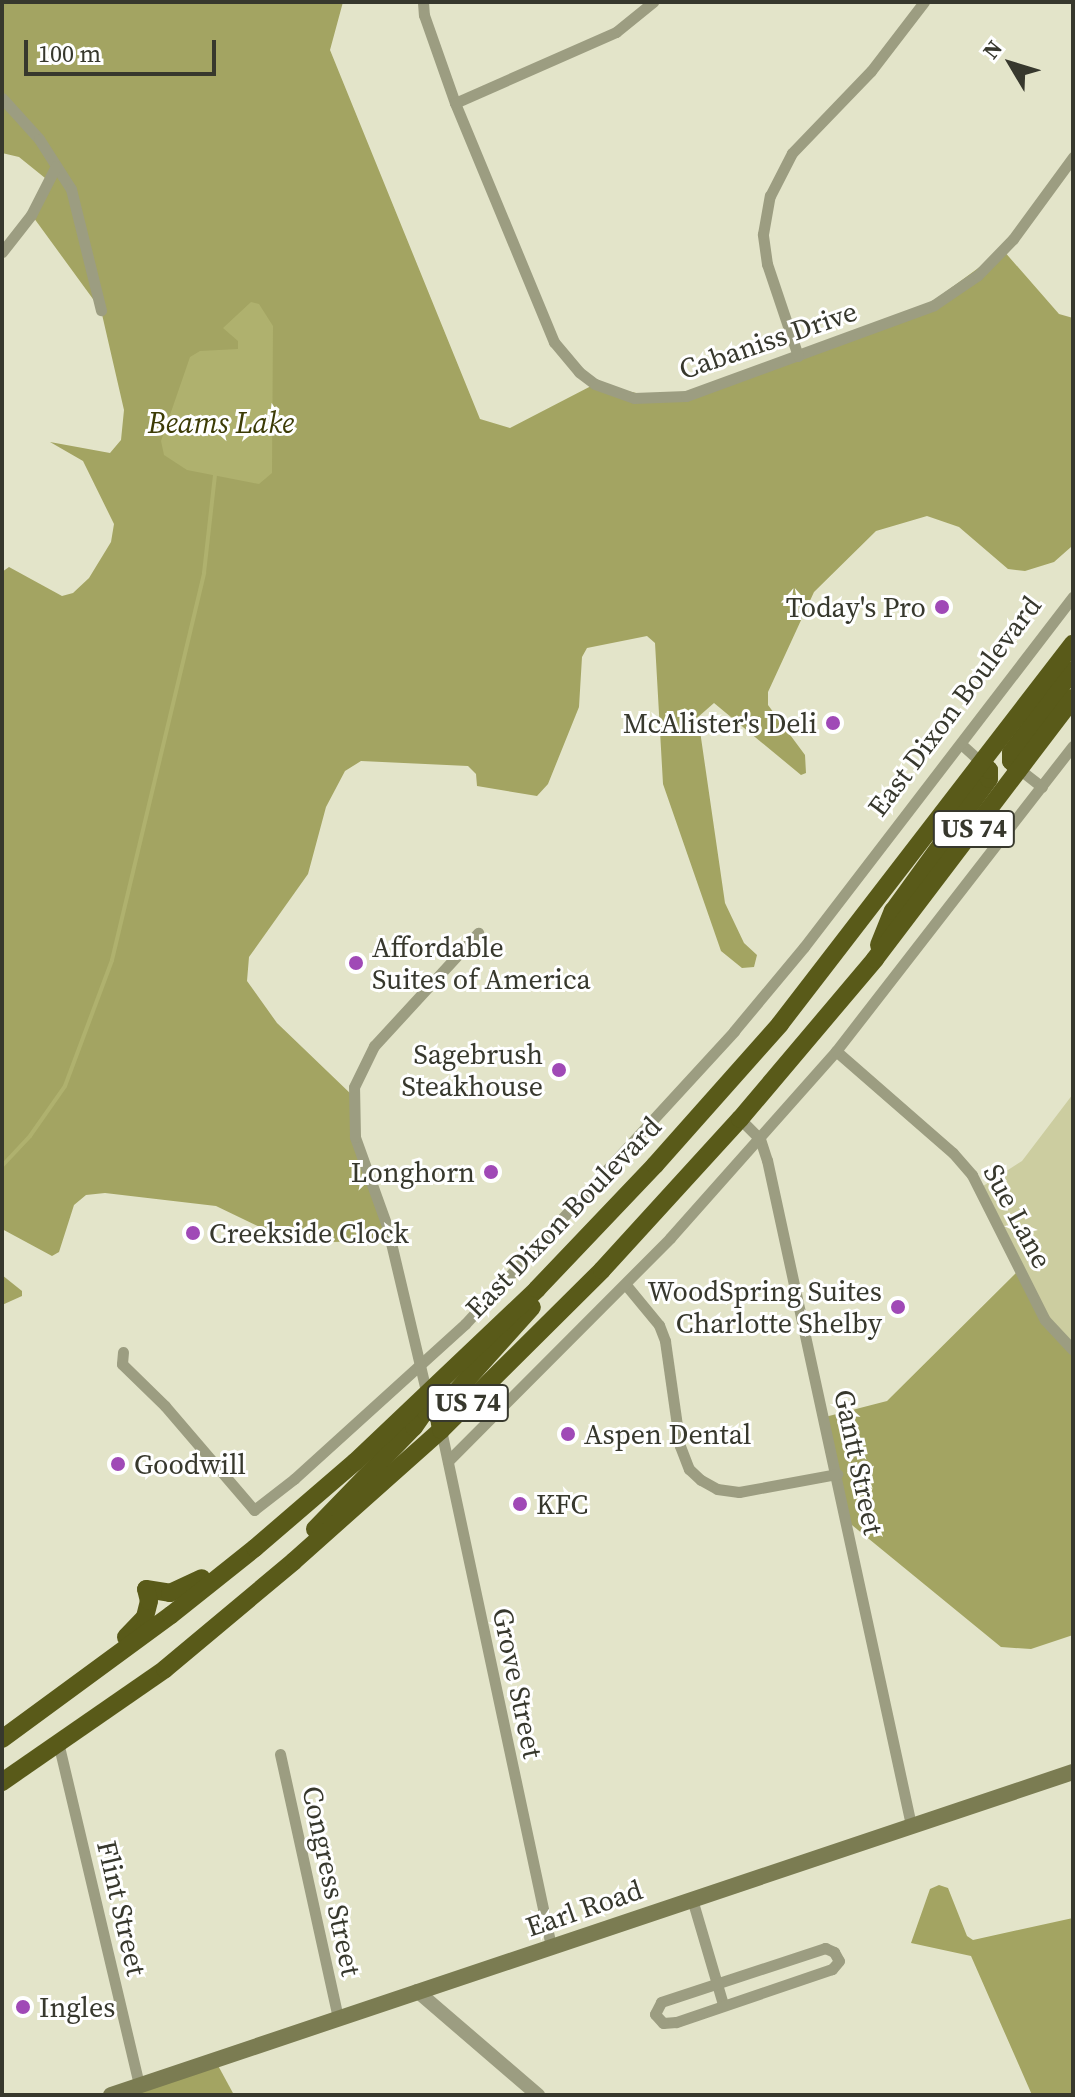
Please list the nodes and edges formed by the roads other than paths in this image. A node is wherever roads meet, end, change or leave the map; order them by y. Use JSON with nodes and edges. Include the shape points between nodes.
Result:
{"nodes":[{"id":1,"x":423,"y":2,"type":"edge"},
{"id":2,"x":653,"y":2,"type":"edge"},
{"id":3,"x":924,"y":2,"type":"edge"},
{"id":4,"x":2,"y":98,"type":"edge"},
{"id":5,"x":455,"y":103,"type":"junction"},
{"id":6,"x":1073,"y":157,"type":"edge"},
{"id":7,"x":56,"y":166,"type":"junction"},
{"id":8,"x":2,"y":252,"type":"edge"},
{"id":9,"x":101,"y":310,"type":"dead end"},
{"id":10,"x":798,"y":356,"type":"junction"},
{"id":11,"x":1073,"y":596,"type":"edge"},
{"id":12,"x":1073,"y":644,"type":"edge"},
{"id":13,"x":1073,"y":670,"type":"edge"},
{"id":14,"x":1073,"y":698,"type":"edge"},
{"id":15,"x":961,"y":744,"type":"junction"},
{"id":16,"x":1073,"y":746,"type":"edge"},
{"id":17,"x":982,"y":763,"type":"junction"},
{"id":18,"x":1019,"y":769,"type":"junction"},
{"id":19,"x":1042,"y":787,"type":"junction"},
{"id":20,"x":478,"y":933,"type":"dead end"},
{"id":21,"x":875,"y":959,"type":"junction"},
{"id":22,"x":836,"y":1051,"type":"junction"},
{"id":23,"x":740,"y":1119,"type":"junction"},
{"id":24,"x":760,"y":1139,"type":"junction"},
{"id":25,"x":626,"y":1285,"type":"junction"},
{"id":26,"x":537,"y":1289,"type":"junction"},
{"id":27,"x":1073,"y":1350,"type":"edge"},
{"id":28,"x":123,"y":1352,"type":"dead end"},
{"id":29,"x":422,"y":1364,"type":"junction"},
{"id":30,"x":427,"y":1396,"type":"junction"},
{"id":31,"x":441,"y":1430,"type":"junction"},
{"id":32,"x":448,"y":1461,"type":"junction"},
{"id":33,"x":837,"y":1474,"type":"junction"},
{"id":34,"x":255,"y":1548,"type":"junction"},
{"id":35,"x":294,"y":1561,"type":"junction"},
{"id":36,"x":59,"y":1697,"type":"junction"},
{"id":37,"x":2,"y":1739,"type":"edge"},
{"id":38,"x":58,"y":1742,"type":"junction"},
{"id":39,"x":280,"y":1754,"type":"dead end"},
{"id":40,"x":1073,"y":1772,"type":"edge"},
{"id":41,"x":2,"y":1782,"type":"edge"},
{"id":42,"x":911,"y":1825,"type":"junction"},
{"id":43,"x":692,"y":1899,"type":"junction"},
{"id":44,"x":551,"y":1946,"type":"junction"},
{"id":45,"x":716,"y":1982,"type":"junction"},
{"id":46,"x":417,"y":1991,"type":"junction"},
{"id":47,"x":723,"y":2004,"type":"junction"},
{"id":48,"x":338,"y":2018,"type":"junction"},
{"id":49,"x":139,"y":2085,"type":"junction"},
{"id":50,"x":111,"y":2095,"type":"edge"},
{"id":51,"x":538,"y":2095,"type":"edge"}],
"edges":[{"from":1,"to":5,"type":"street","name":"Cabaniss Drive"},
{"from":2,"to":5,"type":"street","via":[[616,32]]},
{"from":3,"to":10,"type":"street","via":[[871,71],[792,153],[770,196],[763,234],[767,264]]},
{"from":4,"to":7,"type":"street"},
{"from":5,"to":10,"type":"street","name":"Cabaniss Drive","via":[[554,342],[587,378],[614,393],[664,399]]},
{"from":6,"to":10,"type":"street","name":"Cabaniss Drive","via":[[1013,239],[960,290],[914,315]]},
{"from":7,"to":8,"type":"street","via":[[31,215]]},
{"from":7,"to":9,"type":"street","via":[[75,200]]},
{"from":11,"to":15,"type":"street","name":"East Dixon Boulevard"},
{"from":12,"to":17,"type":"highway","name":"East Dixon Boulevard","number":"US 74"},
{"from":13,"to":18,"type":"highway","via":[[1011,753]]},
{"from":14,"to":18,"type":"highway","number":"US 74"},
{"from":15,"to":17,"type":"street"},
{"from":15,"to":29,"type":"street","name":"East Dixon Boulevard","via":[[734,1031],[587,1195]]},
{"from":16,"to":19,"type":"street"},
{"from":17,"to":21,"type":"highway","via":[[989,779],[893,911]]},
{"from":17,"to":26,"type":"highway","name":"East Dixon Boulevard","number":"US 74","via":[[780,1024]]},
{"from":18,"to":19,"type":"street"},
{"from":18,"to":21,"type":"highway","number":"US 74"},
{"from":19,"to":22,"type":"street"},
{"from":20,"to":29,"type":"street","via":[[374,1046],[354,1087],[355,1137],[387,1226]]},
{"from":21,"to":23,"type":"highway","number":"US 74"},
{"from":22,"to":24,"type":"street"},
{"from":22,"to":27,"type":"street","name":"Sue Lane","via":[[972,1175],[1045,1320]]},
{"from":23,"to":24,"type":"street"},
{"from":23,"to":31,"type":"highway","number":"US 74","via":[[602,1270]]},
{"from":24,"to":25,"type":"street"},
{"from":24,"to":33,"type":"street","name":"Gantt Street"},
{"from":25,"to":32,"type":"street"},
{"from":25,"to":33,"type":"street","via":[[659,1325],[680,1446],[689,1469],[701,1480],[739,1492]]},
{"from":26,"to":30,"type":"highway","name":"East Dixon Boulevard","number":"US 74"},
{"from":26,"to":31,"type":"highway","via":[[526,1317],[445,1404]]},
{"from":28,"to":29,"type":"street","name":"East Dixon Boulevard","via":[[122,1364],[254,1510]]},
{"from":29,"to":30,"type":"street"},
{"from":30,"to":34,"type":"highway","name":"East Dixon Boulevard","number":"US 74"},
{"from":30,"to":35,"type":"highway","via":[[421,1418],[318,1525]]},
{"from":31,"to":32,"type":"street","name":"Grove Street"},
{"from":31,"to":35,"type":"highway","number":"US 74"},
{"from":32,"to":44,"type":"street","name":"Grove Street"},
{"from":33,"to":42,"type":"street","name":"Gantt Street"},
{"from":34,"to":36,"type":"highway","name":"East Dixon Boulevard","number":"US 74"},
{"from":34,"to":36,"type":"highway","via":[[246,1547],[183,1589],[165,1594],[146,1589],[149,1605],[141,1623]]},
{"from":35,"to":38,"type":"highway","number":"US 74","via":[[165,1669]]},
{"from":36,"to":37,"type":"highway","name":"East Dixon Boulevard","number":"US 74"},
{"from":38,"to":41,"type":"highway","number":"US 74"},
{"from":38,"to":49,"type":"street","name":"Flint Street"},
{"from":39,"to":48,"type":"street","name":"Congress Street"},
{"from":40,"to":42,"type":"main road","name":"Earl Road"},
{"from":42,"to":43,"type":"main road","name":"Earl Road"},
{"from":43,"to":44,"type":"main road","name":"Earl Road"},
{"from":43,"to":45,"type":"street"},
{"from":44,"to":46,"type":"main road","name":"Earl Road"},
{"from":45,"to":47,"type":"street"},
{"from":45,"to":47,"type":"street","via":[[661,2002],[655,2014],[666,2023]]},
{"from":45,"to":47,"type":"street","via":[[825,1948],[839,1961],[832,1969]]},
{"from":46,"to":48,"type":"main road","name":"Earl Road"},
{"from":46,"to":51,"type":"street"},
{"from":48,"to":49,"type":"main road","name":"Earl Road"},
{"from":49,"to":50,"type":"main road","name":"Earl Road"}]}
